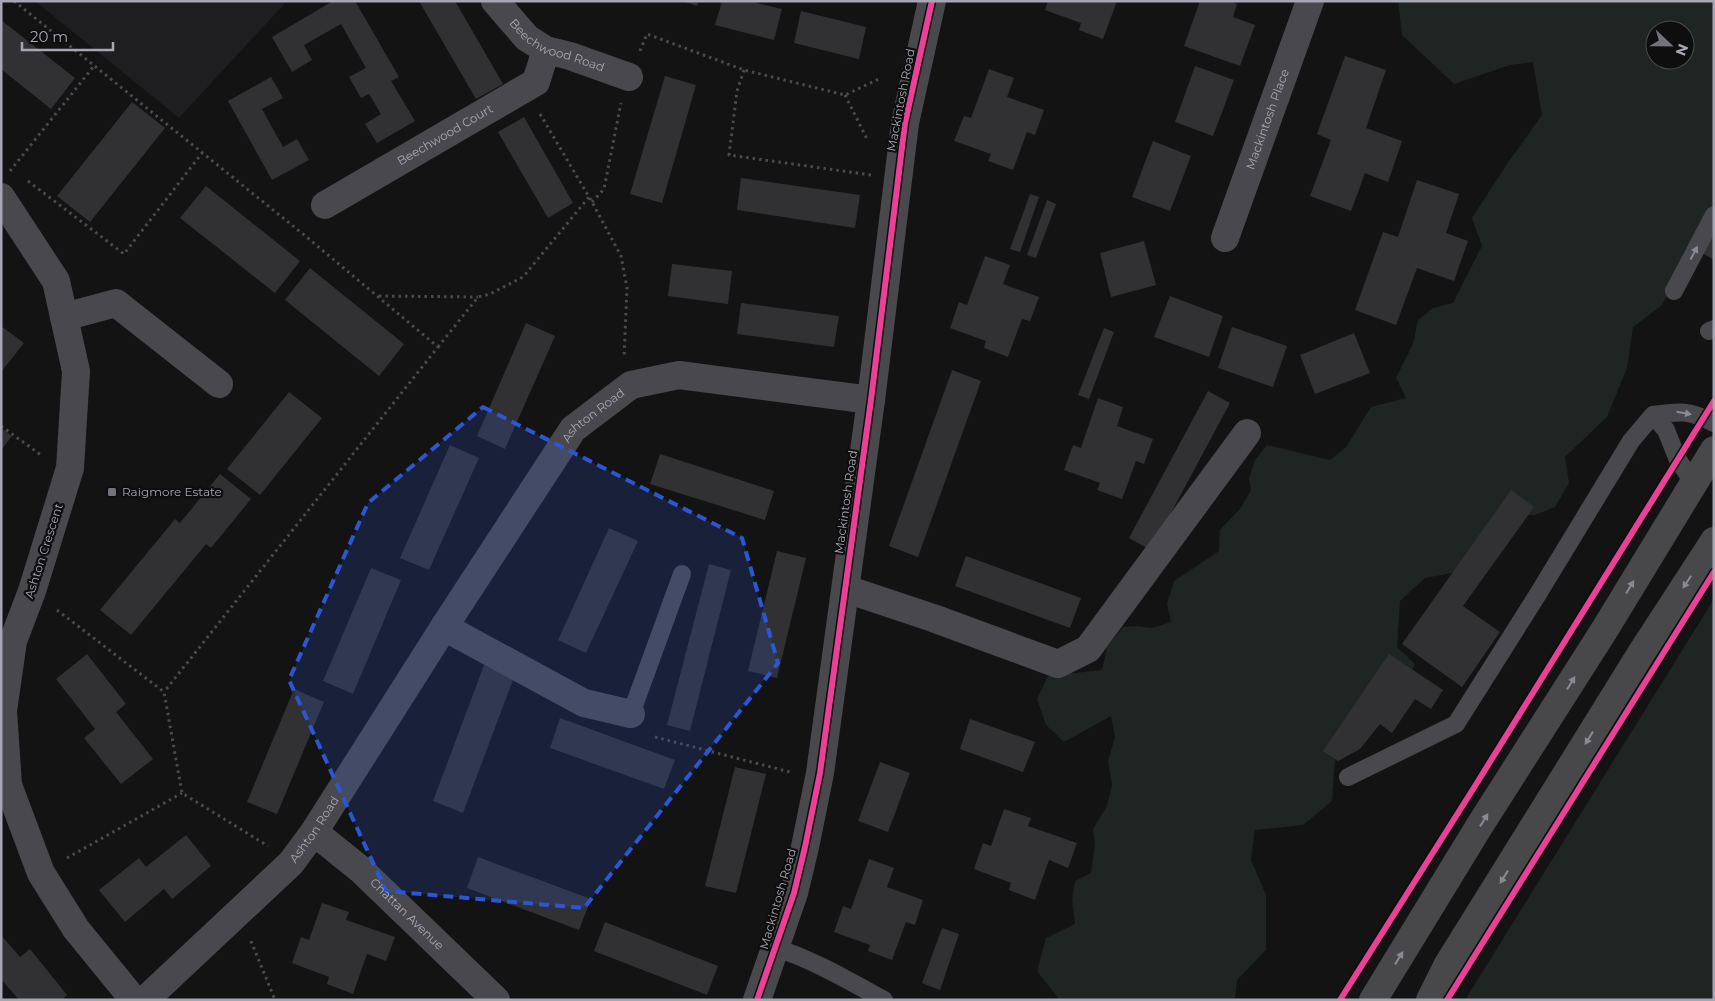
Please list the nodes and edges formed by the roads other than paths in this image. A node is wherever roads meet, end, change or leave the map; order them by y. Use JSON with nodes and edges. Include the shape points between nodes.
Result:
{"nodes":[{"id":1,"x":495,"y":1,"type":"edge"},
{"id":2,"x":932,"y":1,"type":"edge"},
{"id":3,"x":1310,"y":1,"type":"edge"},
{"id":4,"x":546,"y":50,"type":"junction"},
{"id":5,"x":629,"y":77,"type":"road end"},
{"id":6,"x":1,"y":197,"type":"edge"},
{"id":7,"x":325,"y":205,"type":"dead end"},
{"id":8,"x":1714,"y":215,"type":"edge"},
{"id":9,"x":1225,"y":238,"type":"dead end"},
{"id":10,"x":1674,"y":290,"type":"dead end"},
{"id":11,"x":64,"y":317,"type":"junction"},
{"id":12,"x":219,"y":384,"type":"dead end"},
{"id":13,"x":871,"y":400,"type":"junction"},
{"id":14,"x":1654,"y":415,"type":"junction"},
{"id":15,"x":1714,"y":423,"type":"edge"},
{"id":16,"x":1247,"y":433,"type":"dead end"},
{"id":17,"x":1714,"y":450,"type":"edge"},
{"id":18,"x":1693,"y":482,"type":"junction"},
{"id":19,"x":1714,"y":541,"type":"edge"},
{"id":20,"x":682,"y":574,"type":"dead end"},
{"id":21,"x":846,"y":590,"type":"junction"},
{"id":22,"x":444,"y":627,"type":"junction"},
{"id":23,"x":630,"y":714,"type":"joint"},
{"id":24,"x":1348,"y":777,"type":"dead end"},
{"id":25,"x":5,"y":786,"type":"edge"},
{"id":26,"x":314,"y":832,"type":"junction"},
{"id":27,"x":776,"y":948,"type":"junction"},
{"id":28,"x":134,"y":1000,"type":"edge"},
{"id":29,"x":145,"y":1000,"type":"edge"},
{"id":30,"x":496,"y":1000,"type":"edge"},
{"id":31,"x":758,"y":1000,"type":"edge"},
{"id":32,"x":884,"y":1000,"type":"edge"},
{"id":33,"x":1373,"y":1000,"type":"edge"},
{"id":34,"x":1430,"y":1000,"type":"edge"}],
"edges":[{"from":1,"to":4,"type":"street","name":"Beechwood Road","via":[[527,38]]},
{"from":2,"to":13,"type":"street","name":"Mackintosh Road","via":[[905,123]]},
{"from":3,"to":9,"type":"street","name":"Mackintosh Place"},
{"from":4,"to":5,"type":"street","name":"Beechwood Road"},
{"from":4,"to":7,"type":"street","name":"Beechwood Court","via":[[536,82]]},
{"from":6,"to":11,"type":"street","name":"Ashton Crescent","via":[[56,281]]},
{"from":10,"to":8,"type":"lane","one_way":true},
{"from":11,"to":12,"type":"street","via":[[116,303]]},
{"from":11,"to":25,"type":"street","name":"Ashton Crescent","via":[[76,371],[70,468],[13,641],[3,711]]},
{"from":13,"to":21,"type":"street","name":"Mackintosh Road"},
{"from":13,"to":22,"type":"street","name":"Ashton Road","via":[[679,375],[631,385],[573,429]]},
{"from":14,"to":15,"type":"lane","one_way":true,"via":[[1680,411]]},
{"from":14,"to":18,"type":"lane","via":[[1666,430],[1678,460]]},
{"from":14,"to":24,"type":"lane","via":[[1631,441],[1456,724]]},
{"from":16,"to":21,"type":"street","via":[[1088,649],[1058,664]]},
{"from":17,"to":18,"type":"main road"},
{"from":33,"to":18,"type":"main road","one_way":true},
{"from":19,"to":34,"type":"main road","one_way":true,"via":[[1447,966]]},
{"from":20,"to":23,"type":"lane"},
{"from":21,"to":27,"type":"street","name":"Mackintosh Road","via":[[820,773],[798,874]]},
{"from":22,"to":23,"type":"street","via":[[584,703]]},
{"from":22,"to":26,"type":"street","name":"Ashton Road"},
{"from":25,"to":28,"type":"street","name":"Ashton Crescent","via":[[41,873],[76,929]]},
{"from":26,"to":29,"type":"street","name":"Ashton Road","via":[[291,863]]},
{"from":26,"to":30,"type":"street","name":"Chattan Avenue","via":[[360,869]]},
{"from":27,"to":31,"type":"street","name":"Mackintosh Road"},
{"from":27,"to":32,"type":"lane","via":[[847,979]]}]}
